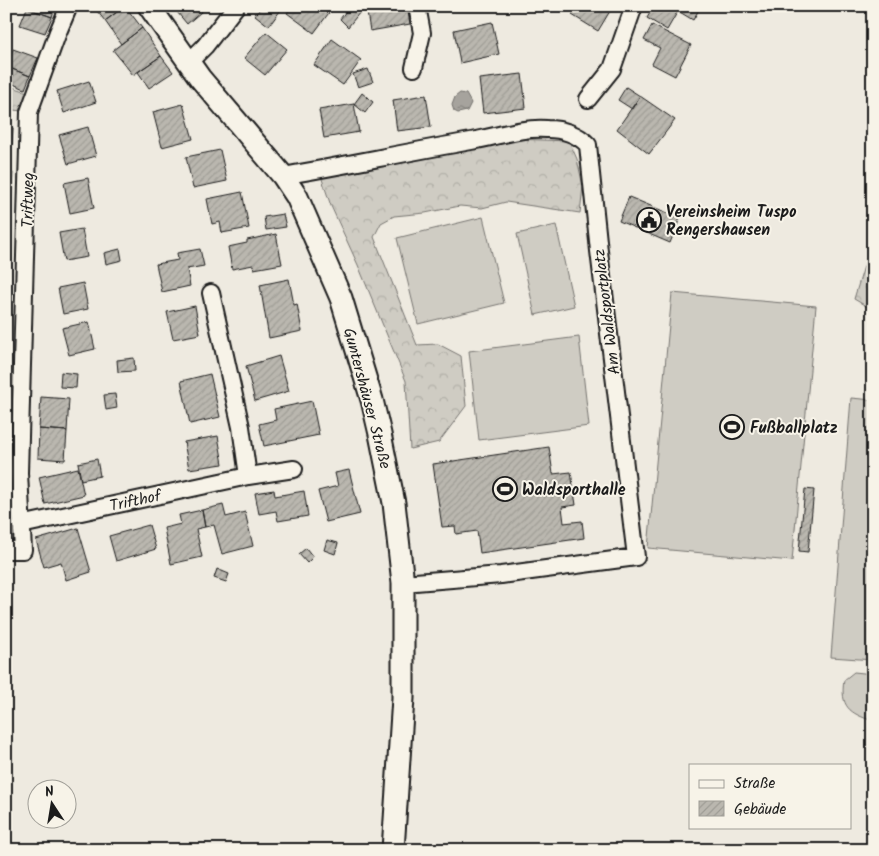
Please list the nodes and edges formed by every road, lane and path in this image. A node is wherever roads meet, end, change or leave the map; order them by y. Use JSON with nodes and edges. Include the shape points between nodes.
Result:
{"nodes":[{"id":1,"x":69,"y":6,"type":"edge"},
{"id":2,"x":149,"y":6,"type":"edge"},
{"id":3,"x":236,"y":6,"type":"edge"},
{"id":4,"x":417,"y":6,"type":"edge"},
{"id":5,"x":634,"y":6,"type":"edge"},
{"id":6,"x":189,"y":62,"type":"junction"},
{"id":7,"x":414,"y":68,"type":"dead end"},
{"id":8,"x":588,"y":99,"type":"dead end"},
{"id":9,"x":283,"y":176,"type":"junction"},
{"id":10,"x":211,"y":292,"type":"dead end"},
{"id":11,"x":294,"y":469,"type":"dead end"},
{"id":12,"x":248,"y":476,"type":"junction"},
{"id":13,"x":21,"y":525,"type":"junction"},
{"id":14,"x":14,"y":550,"type":"edge"},
{"id":15,"x":403,"y":583,"type":"junction"},
{"id":16,"x":393,"y":850,"type":"edge"}],
"edges":[{"from":1,"to":13,"type":"street","name":"Triftweg","via":[[29,112],[19,473]]},
{"from":2,"to":6,"type":"street","name":"Guntershäuser Straße"},
{"from":3,"to":6,"type":"street"},
{"from":4,"to":7,"type":"street","via":[[422,33]]},
{"from":5,"to":8,"type":"street","via":[[612,69]]},
{"from":6,"to":9,"type":"street","name":"Guntershäuser Straße"},
{"from":9,"to":15,"type":"street","name":"Guntershäuser Straße","via":[[297,197],[341,298],[372,400],[394,503]]},
{"from":9,"to":15,"type":"street","name":"Am Waldsportplatz","via":[[520,130],[547,128],[568,132],[588,145],[636,557],[502,575]]},
{"from":10,"to":12,"type":"street","via":[[241,427]]},
{"from":11,"to":12,"type":"street","name":"Trifthof"},
{"from":12,"to":13,"type":"street","name":"Trifthof"},
{"from":13,"to":14,"type":"street","name":"Triftweg"},
{"from":15,"to":16,"type":"street","name":"Guntershäuser Straße","via":[[403,698]]}]}
